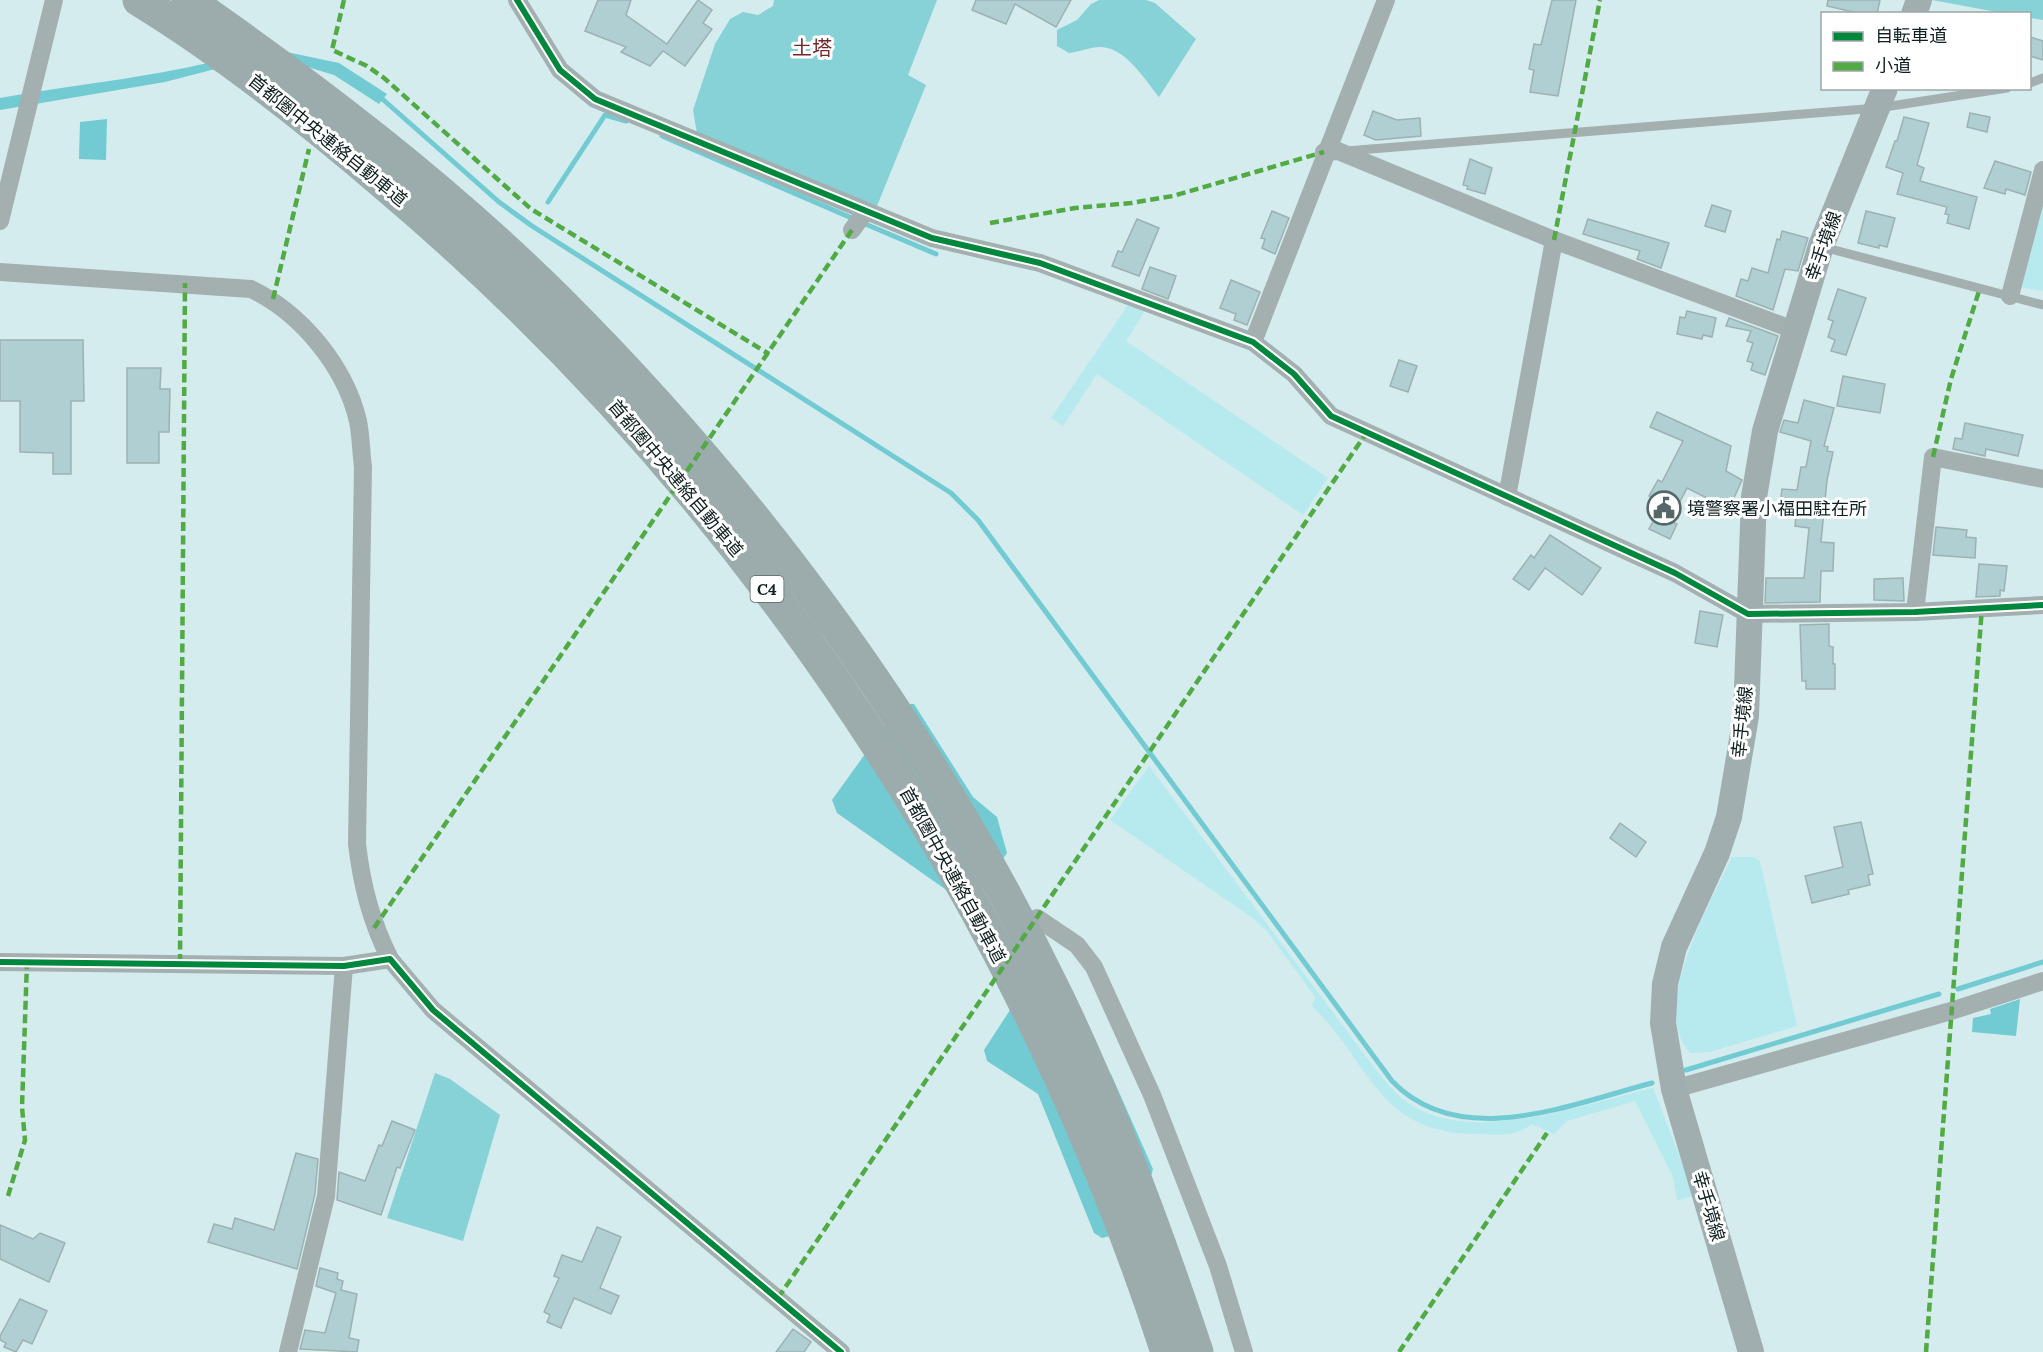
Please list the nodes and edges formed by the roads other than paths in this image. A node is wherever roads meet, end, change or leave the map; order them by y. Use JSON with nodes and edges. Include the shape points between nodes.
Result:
{"nodes":[{"id":1,"x":54,"y":0,"type":"edge"},
{"id":2,"x":139,"y":0,"type":"edge"},
{"id":3,"x":188,"y":0,"type":"edge"},
{"id":4,"x":517,"y":0,"type":"edge"},
{"id":5,"x":1386,"y":0,"type":"edge"},
{"id":6,"x":1982,"y":90,"type":"edge"},
{"id":7,"x":1881,"y":98,"type":"edge"},
{"id":8,"x":1331,"y":152,"type":"junction"},
{"id":9,"x":2042,"y":180,"type":"edge"},
{"id":10,"x":864,"y":212,"type":"junction"},
{"id":11,"x":0,"y":221,"type":"edge"},
{"id":12,"x":852,"y":230,"type":"dead end"},
{"id":13,"x":1554,"y":240,"type":"junction"},
{"id":14,"x":1821,"y":246,"type":"junction"},
{"id":15,"x":0,"y":272,"type":"edge"},
{"id":16,"x":2010,"y":296,"type":"junction"},
{"id":17,"x":2043,"y":305,"type":"edge"},
{"id":18,"x":1794,"y":330,"type":"junction"},
{"id":19,"x":1253,"y":342,"type":"junction"},
{"id":20,"x":2043,"y":479,"type":"edge"},
{"id":21,"x":1507,"y":497,"type":"junction"},
{"id":22,"x":2043,"y":605,"type":"edge"},
{"id":23,"x":1915,"y":612,"type":"junction"},
{"id":24,"x":1748,"y":614,"type":"junction"},
{"id":25,"x":1037,"y":918,"type":"dead end"},
{"id":26,"x":390,"y":959,"type":"junction"},
{"id":27,"x":0,"y":962,"type":"edge"},
{"id":28,"x":344,"y":966,"type":"junction"},
{"id":29,"x":2043,"y":981,"type":"edge"},
{"id":30,"x":1674,"y":1089,"type":"junction"},
{"id":31,"x":288,"y":1352,"type":"edge"},
{"id":32,"x":841,"y":1352,"type":"edge"},
{"id":33,"x":1167,"y":1352,"type":"edge"},
{"id":34,"x":1197,"y":1352,"type":"edge"},
{"id":35,"x":1244,"y":1352,"type":"edge"},
{"id":36,"x":1751,"y":1352,"type":"edge"}],
"edges":[{"from":1,"to":11,"type":"street"},
{"from":2,"to":33,"type":"highway","name":"首都圏中央連絡自動車道","number":"C4","via":[[272,92],[438,229],[524,310],[616,405],[790,617],[881,748],[957,874],[1029,1013],[1088,1139]]},
{"from":3,"to":34,"type":"highway","name":"首都圏中央連絡自動車道","number":"C4","via":[[291,72],[383,145],[555,297],[640,384],[816,595],[914,741],[983,857],[1058,998],[1119,1138]]},
{"from":4,"to":10,"type":"street","via":[[560,70],[595,99]]},
{"from":5,"to":8,"type":"street"},
{"from":6,"to":7,"type":"lane"},
{"from":7,"to":8,"type":"lane","via":[[1660,123]]},
{"from":7,"to":14,"type":"main road","name":"幸手境線"},
{"from":8,"to":13,"type":"street"},
{"from":8,"to":19,"type":"street"},
{"from":9,"to":16,"type":"street"},
{"from":10,"to":12,"type":"street"},
{"from":10,"to":19,"type":"street","via":[[932,238],[1040,263]]},
{"from":13,"to":18,"type":"street"},
{"from":13,"to":21,"type":"street"},
{"from":14,"to":16,"type":"lane"},
{"from":14,"to":18,"type":"main road","name":"幸手境線"},
{"from":15,"to":26,"type":"street","via":[[251,289],[273,299],[330,359],[357,420],[363,467],[357,844],[371,917]]},
{"from":16,"to":17,"type":"lane"},
{"from":18,"to":24,"type":"main road","name":"幸手境線","via":[[1765,431],[1754,497]]},
{"from":19,"to":21,"type":"street","via":[[1294,374],[1331,416]]},
{"from":20,"to":23,"type":"street","via":[[1933,457]]},
{"from":21,"to":24,"type":"street","via":[[1675,573]]},
{"from":22,"to":23,"type":"street"},
{"from":23,"to":24,"type":"street"},
{"from":24,"to":30,"type":"main road","name":"幸手境線","via":[[1746,716],[1729,817],[1674,947],[1665,984],[1663,1023]]},
{"from":25,"to":35,"type":"street","via":[[1077,945],[1094,968],[1157,1106],[1218,1266]]},
{"from":26,"to":28,"type":"street"},
{"from":26,"to":32,"type":"street","via":[[433,1010]]},
{"from":27,"to":28,"type":"street"},
{"from":28,"to":31,"type":"street","via":[[326,1196]]},
{"from":29,"to":30,"type":"street"},
{"from":30,"to":36,"type":"main road","name":"幸手境線"}]}
